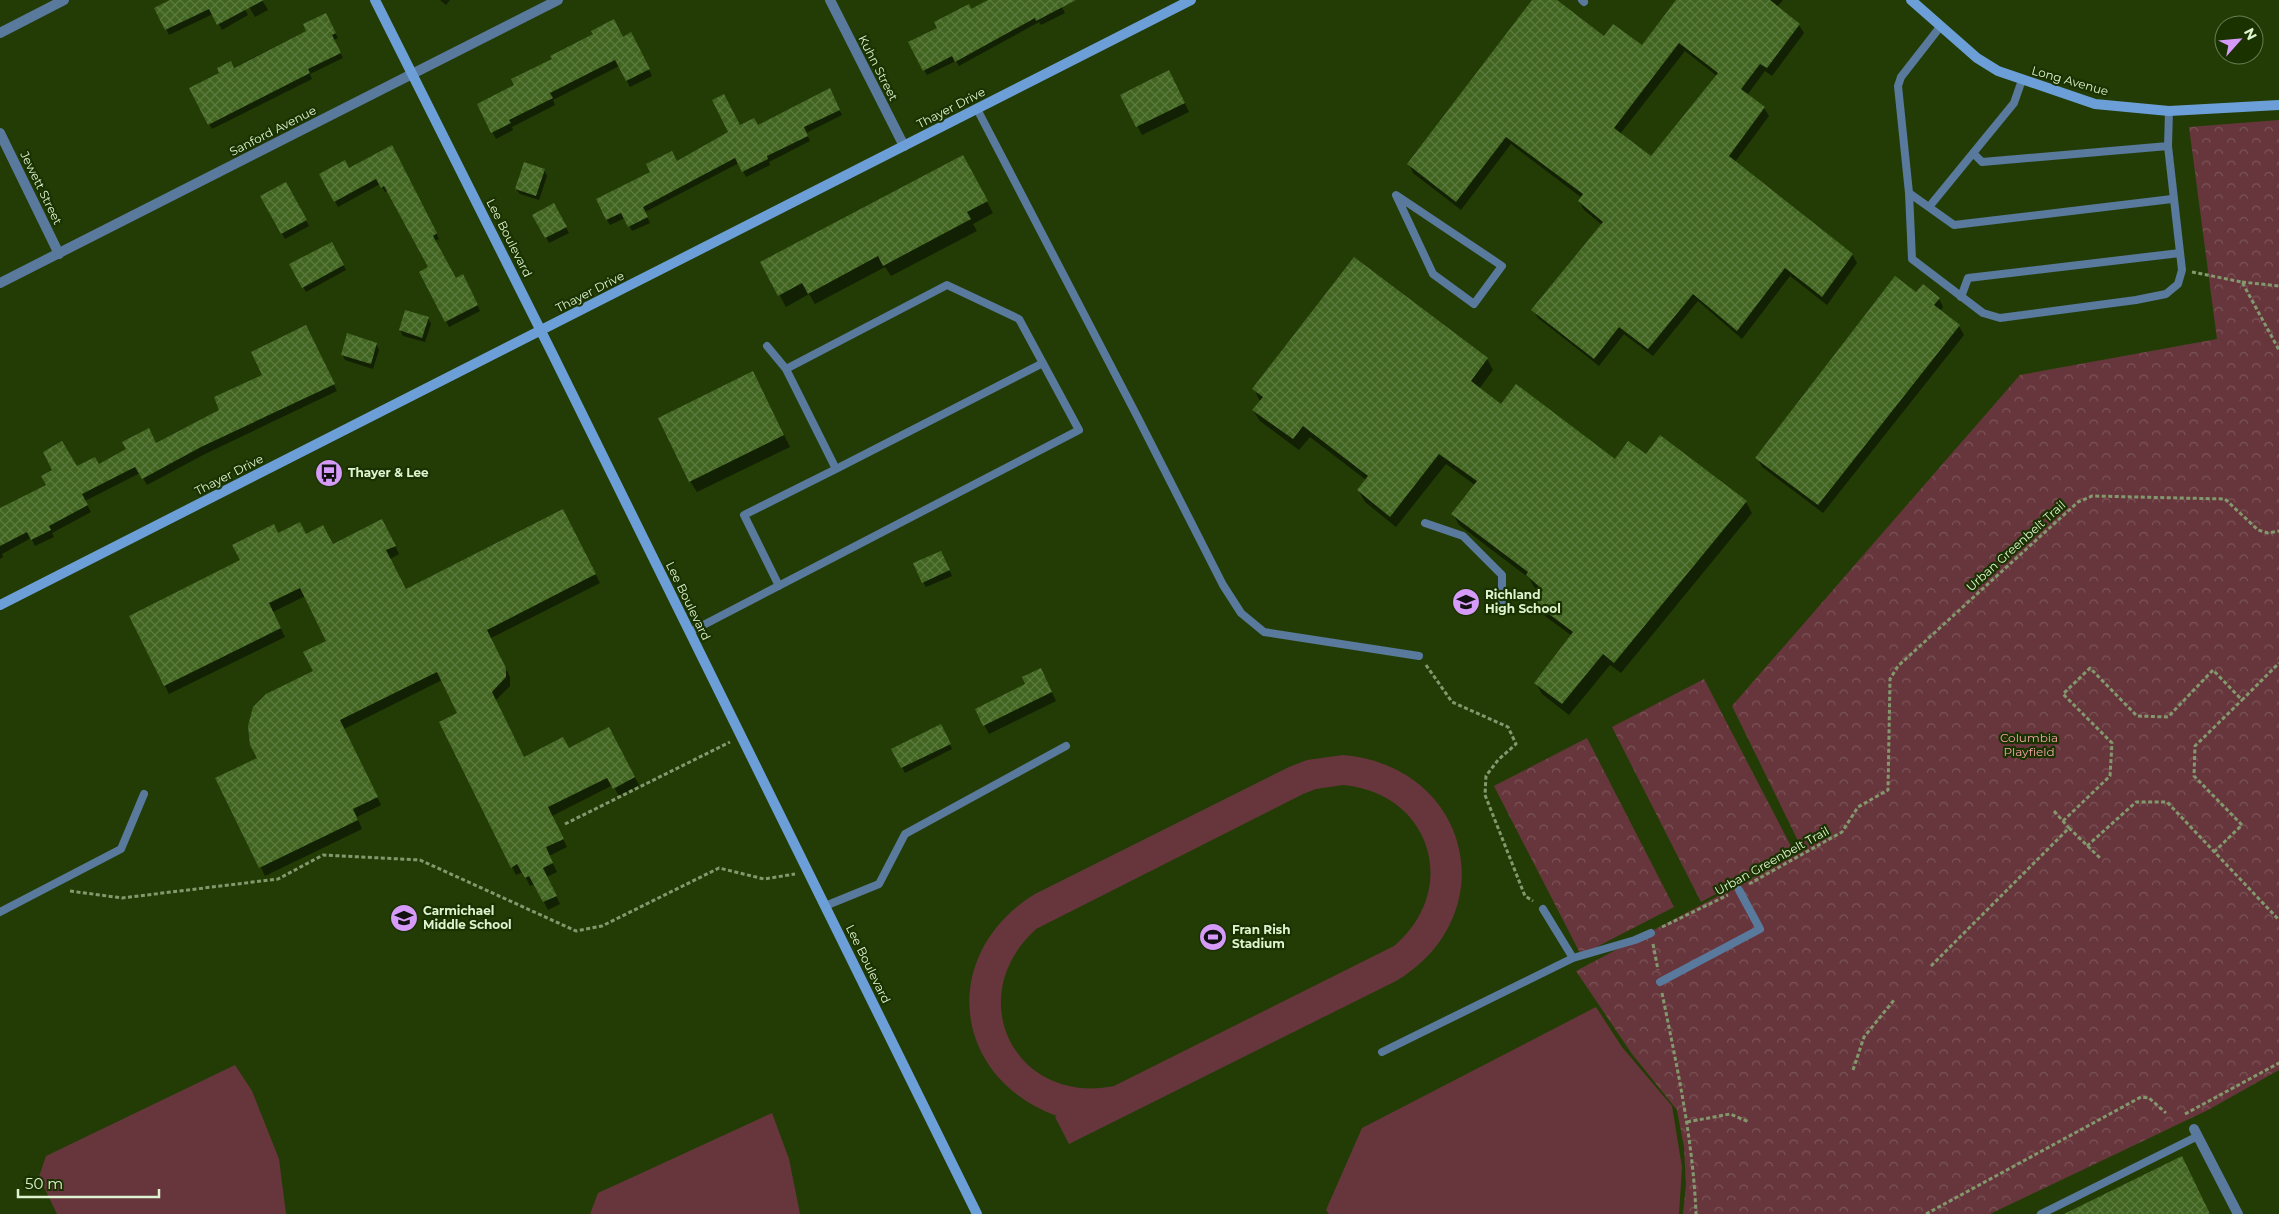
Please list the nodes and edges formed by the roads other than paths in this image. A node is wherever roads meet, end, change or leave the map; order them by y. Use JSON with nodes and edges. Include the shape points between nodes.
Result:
{"nodes":[{"id":1,"x":64,"y":0,"type":"edge"},
{"id":2,"x":375,"y":0,"type":"edge"},
{"id":3,"x":558,"y":0,"type":"edge"},
{"id":4,"x":830,"y":0,"type":"edge"},
{"id":5,"x":1191,"y":0,"type":"edge"},
{"id":6,"x":1911,"y":0,"type":"edge"},
{"id":7,"x":1940,"y":27,"type":"junction"},
{"id":8,"x":0,"y":33,"type":"edge"},
{"id":9,"x":412,"y":74,"type":"junction"},
{"id":10,"x":2022,"y":80,"type":"junction"},
{"id":11,"x":2279,"y":105,"type":"edge"},
{"id":12,"x":977,"y":109,"type":"junction"},
{"id":13,"x":2169,"y":111,"type":"junction"},
{"id":14,"x":0,"y":132,"type":"edge"},
{"id":15,"x":904,"y":146,"type":"junction"},
{"id":16,"x":2168,"y":146,"type":"junction"},
{"id":17,"x":1973,"y":153,"type":"junction"},
{"id":18,"x":1909,"y":193,"type":"junction"},
{"id":19,"x":1396,"y":194,"type":"joint"},
{"id":20,"x":2172,"y":199,"type":"junction"},
{"id":21,"x":1929,"y":207,"type":"junction"},
{"id":22,"x":2180,"y":253,"type":"junction"},
{"id":23,"x":59,"y":254,"type":"junction"},
{"id":24,"x":0,"y":283,"type":"edge"},
{"id":25,"x":1961,"y":297,"type":"junction"},
{"id":26,"x":541,"y":331,"type":"junction"},
{"id":27,"x":767,"y":346,"type":"dead end"},
{"id":28,"x":1043,"y":363,"type":"junction"},
{"id":29,"x":786,"y":369,"type":"junction"},
{"id":30,"x":836,"y":469,"type":"junction"},
{"id":31,"x":1425,"y":523,"type":"dead end"},
{"id":32,"x":779,"y":586,"type":"junction"},
{"id":33,"x":0,"y":605,"type":"edge"},
{"id":34,"x":1502,"y":610,"type":"dead end"},
{"id":35,"x":690,"y":632,"type":"junction"},
{"id":36,"x":1419,"y":656,"type":"road end"},
{"id":37,"x":1066,"y":746,"type":"dead end"},
{"id":38,"x":144,"y":794,"type":"dead end"},
{"id":39,"x":1739,"y":890,"type":"road end"},
{"id":40,"x":825,"y":906,"type":"junction"},
{"id":41,"x":1543,"y":909,"type":"road end"},
{"id":42,"x":0,"y":912,"type":"edge"},
{"id":43,"x":1651,"y":933,"type":"road end"},
{"id":44,"x":1573,"y":958,"type":"junction"},
{"id":45,"x":1660,"y":982,"type":"road end"},
{"id":46,"x":1382,"y":1052,"type":"dead end"},
{"id":47,"x":2196,"y":1133,"type":"joint"},
{"id":48,"x":977,"y":1214,"type":"edge"},
{"id":49,"x":2041,"y":1214,"type":"edge"},
{"id":50,"x":2238,"y":1214,"type":"edge"}],
"edges":[{"from":1,"to":8,"type":"street"},
{"from":2,"to":9,"type":"street","name":"Lee Boulevard"},
{"from":3,"to":9,"type":"street","name":"Sanford Avenue"},
{"from":4,"to":15,"type":"street","name":"Kuhn Street"},
{"from":5,"to":12,"type":"street","name":"Thayer Drive"},
{"from":6,"to":7,"type":"street","name":"Long Avenue"},
{"from":7,"to":10,"type":"street","name":"Long Avenue","via":[[1977,58]]},
{"from":7,"to":18,"type":"lane","via":[[1901,77],[1898,86]]},
{"from":9,"to":23,"type":"street","name":"Sanford Avenue"},
{"from":9,"to":26,"type":"street","name":"Lee Boulevard"},
{"from":10,"to":13,"type":"street","name":"Long Avenue","via":[[2095,104]]},
{"from":10,"to":17,"type":"lane","via":[[2014,103]]},
{"from":11,"to":13,"type":"street","name":"Long Avenue"},
{"from":12,"to":15,"type":"street","name":"Thayer Drive"},
{"from":12,"to":36,"type":"lane","via":[[1223,585],[1241,613],[1264,632]]},
{"from":13,"to":16,"type":"lane"},
{"from":14,"to":23,"type":"street","name":"Jewett Street"},
{"from":15,"to":26,"type":"street","name":"Thayer Drive"},
{"from":16,"to":17,"type":"lane","via":[[1982,162]]},
{"from":16,"to":20,"type":"lane"},
{"from":17,"to":21,"type":"lane"},
{"from":18,"to":21,"type":"lane"},
{"from":18,"to":25,"type":"lane","via":[[1912,259]]},
{"from":19,"to":19,"type":"lane","via":[[1502,266],[1474,304],[1433,274]]},
{"from":20,"to":21,"type":"lane","via":[[1954,225]]},
{"from":20,"to":22,"type":"lane"},
{"from":22,"to":25,"type":"lane","via":[[1968,278]]},
{"from":22,"to":25,"type":"lane","via":[[2182,270],[2178,284],[2166,294],[2000,318],[1983,313]]},
{"from":23,"to":24,"type":"street","name":"Sanford Avenue"},
{"from":26,"to":33,"type":"street","name":"Thayer Drive"},
{"from":26,"to":35,"type":"street","name":"Lee Boulevard"},
{"from":27,"to":29,"type":"lane"},
{"from":28,"to":29,"type":"lane","via":[[1019,319],[946,284]]},
{"from":28,"to":30,"type":"lane"},
{"from":28,"to":32,"type":"lane","via":[[1079,430]]},
{"from":29,"to":30,"type":"lane"},
{"from":30,"to":32,"type":"lane","via":[[744,515]]},
{"from":31,"to":34,"type":"lane","via":[[1463,536],[1502,575]]},
{"from":32,"to":35,"type":"lane"},
{"from":35,"to":40,"type":"street","name":"Lee Boulevard"},
{"from":37,"to":40,"type":"lane","via":[[905,834],[879,884]]},
{"from":38,"to":42,"type":"lane","via":[[121,849]]},
{"from":39,"to":45,"type":"lane","via":[[1760,929]]},
{"from":40,"to":48,"type":"street","name":"Lee Boulevard"},
{"from":41,"to":44,"type":"lane"},
{"from":43,"to":44,"type":"lane"},
{"from":44,"to":46,"type":"lane"},
{"from":47,"to":49,"type":"lane"},
{"from":47,"to":50,"type":"street"}]}
